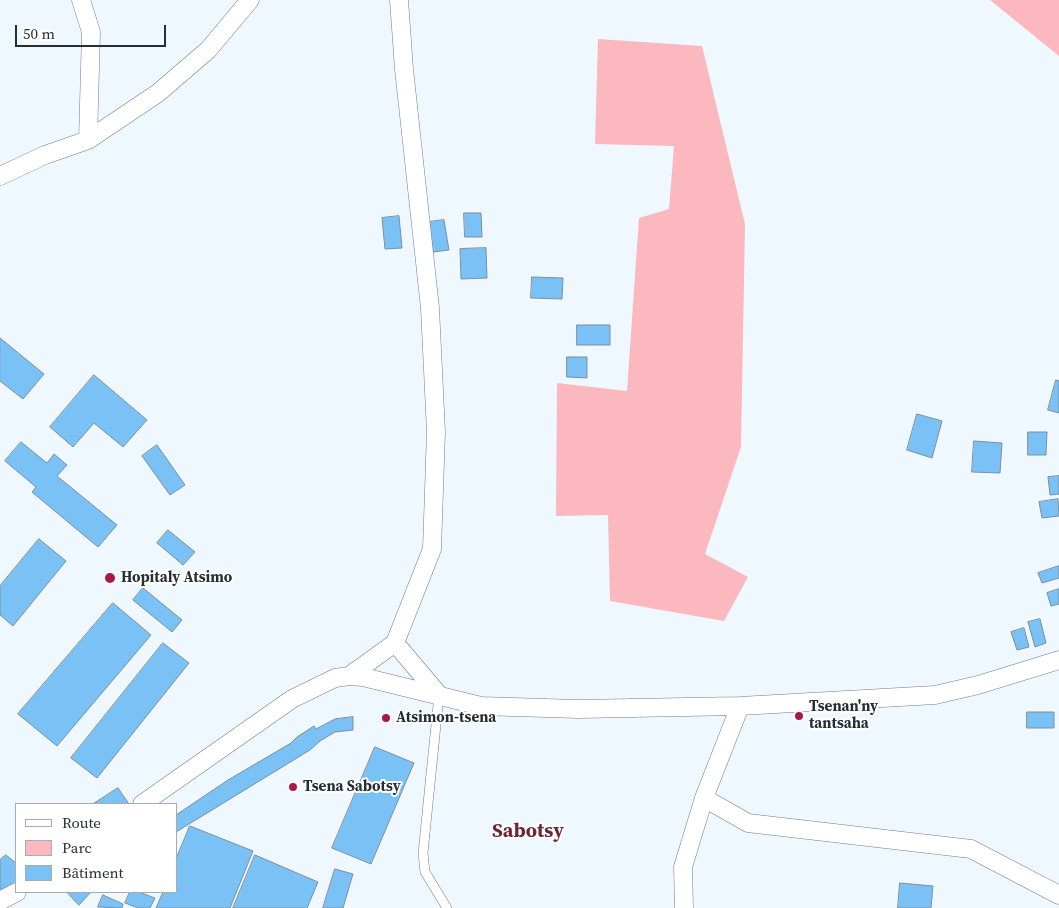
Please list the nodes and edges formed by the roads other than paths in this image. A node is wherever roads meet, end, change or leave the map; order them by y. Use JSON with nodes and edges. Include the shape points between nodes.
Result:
{"nodes":[{"id":1,"x":81,"y":0,"type":"edge"},
{"id":2,"x":250,"y":0,"type":"edge"},
{"id":3,"x":399,"y":0,"type":"edge"},
{"id":4,"x":88,"y":140,"type":"junction"},
{"id":5,"x":0,"y":176,"type":"edge"},
{"id":6,"x":395,"y":643,"type":"junction"},
{"id":7,"x":1059,"y":660,"type":"edge"},
{"id":8,"x":349,"y":676,"type":"junction"},
{"id":9,"x":439,"y":695,"type":"junction"},
{"id":10,"x":740,"y":706,"type":"junction"},
{"id":11,"x":704,"y":798,"type":"junction"},
{"id":12,"x":143,"y":803,"type":"edge"},
{"id":13,"x":15,"y":893,"type":"edge"},
{"id":14,"x":1059,"y":895,"type":"edge"},
{"id":15,"x":0,"y":901,"type":"edge"},
{"id":16,"x":447,"y":908,"type":"edge"},
{"id":17,"x":684,"y":908,"type":"edge"}],
"edges":[{"from":1,"to":4,"type":"street","via":[[91,32]]},
{"from":2,"to":4,"type":"street","via":[[208,50],[158,93]]},
{"from":3,"to":6,"type":"street","via":[[430,308],[436,432],[432,549]]},
{"from":4,"to":5,"type":"street"},
{"from":6,"to":8,"type":"street"},
{"from":6,"to":9,"type":"street"},
{"from":7,"to":10,"type":"street","via":[[970,688],[935,695]]},
{"from":8,"to":9,"type":"street"},
{"from":8,"to":12,"type":"street","via":[[328,681],[292,699]]},
{"from":9,"to":10,"type":"street","via":[[480,706],[578,709]]},
{"from":9,"to":16,"type":"lane","via":[[423,853],[425,872]]},
{"from":10,"to":11,"type":"street"},
{"from":11,"to":14,"type":"street","via":[[748,823],[971,849]]},
{"from":11,"to":17,"type":"street","via":[[683,868]]},
{"from":13,"to":15,"type":"street"}]}
